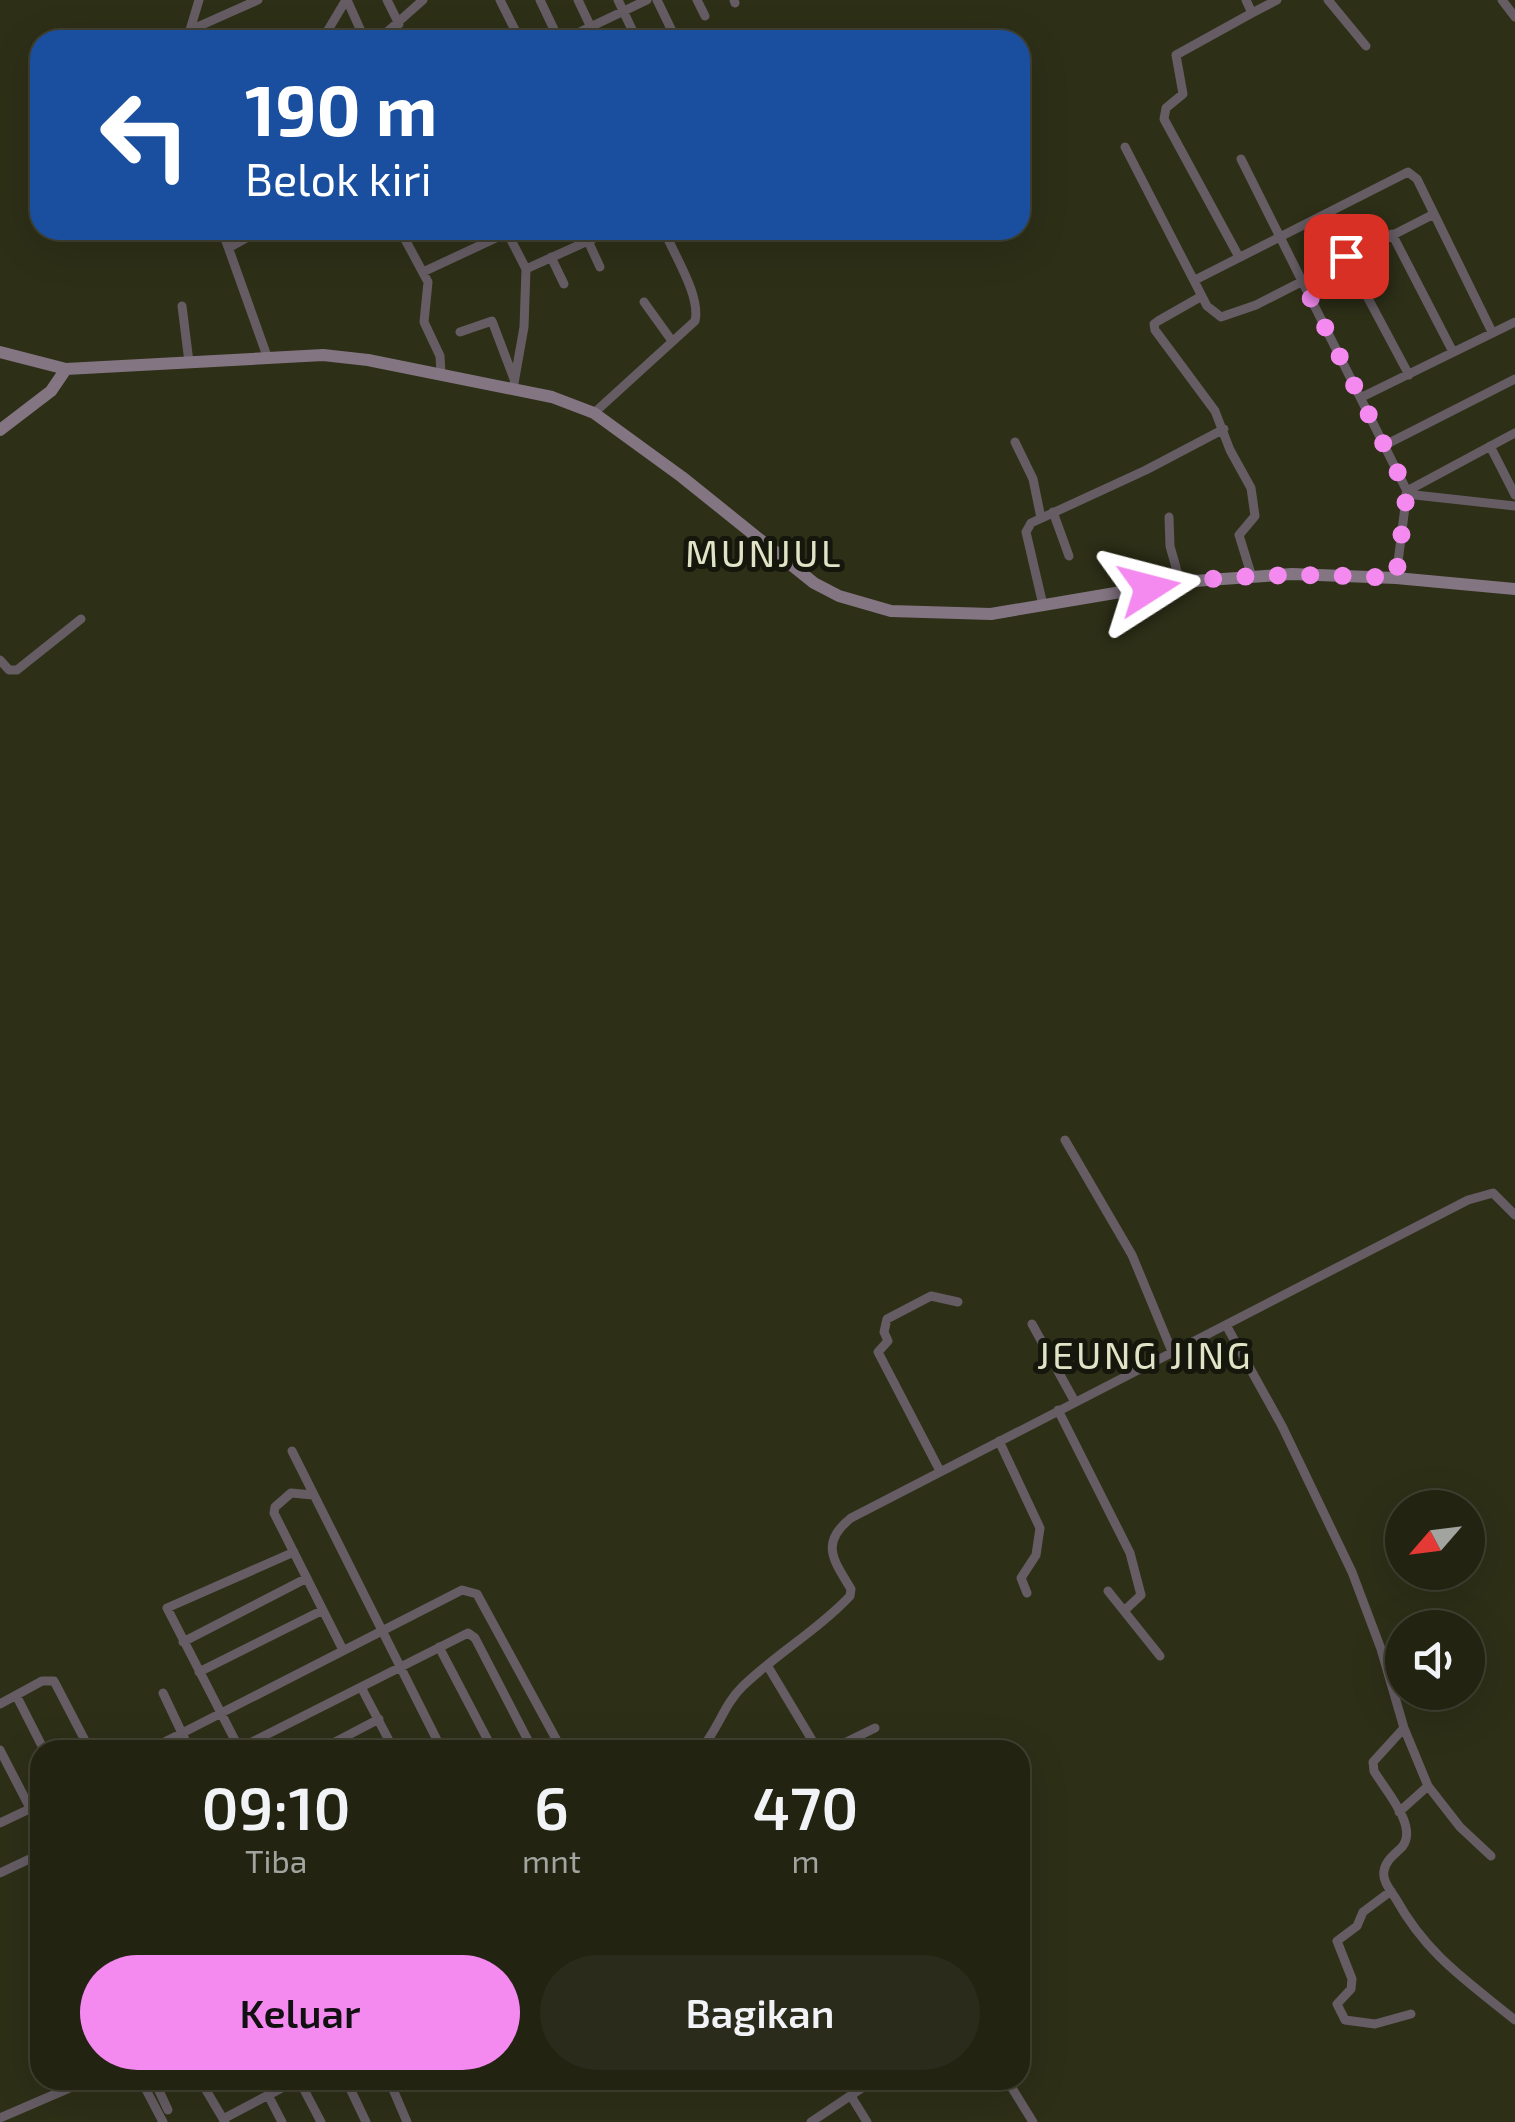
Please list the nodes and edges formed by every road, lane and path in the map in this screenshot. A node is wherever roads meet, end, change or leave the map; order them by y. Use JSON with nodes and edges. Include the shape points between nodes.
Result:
{"nodes":[{"id":1,"x":199,"y":0,"type":"edge"},
{"id":2,"x":258,"y":0,"type":"edge"},
{"id":3,"x":346,"y":0,"type":"edge"},
{"id":4,"x":387,"y":0,"type":"edge"},
{"id":5,"x":424,"y":0,"type":"edge"},
{"id":6,"x":500,"y":0,"type":"edge"},
{"id":7,"x":540,"y":0,"type":"edge"},
{"id":8,"x":578,"y":0,"type":"edge"},
{"id":9,"x":618,"y":0,"type":"edge"},
{"id":10,"x":647,"y":0,"type":"edge"},
{"id":11,"x":657,"y":0,"type":"edge"},
{"id":12,"x":697,"y":0,"type":"edge"},
{"id":13,"x":1246,"y":0,"type":"edge"},
{"id":14,"x":1276,"y":0,"type":"edge"},
{"id":15,"x":1328,"y":0,"type":"edge"},
{"id":16,"x":1502,"y":0,"type":"edge"},
{"id":17,"x":624,"y":11,"type":"junction"},
{"id":18,"x":1252,"y":13,"type":"junction"},
{"id":19,"x":704,"y":16,"type":"dead end"},
{"id":20,"x":1515,"y":17,"type":"edge"},
{"id":21,"x":400,"y":24,"type":"junction"},
{"id":22,"x":591,"y":26,"type":"junction"},
{"id":23,"x":190,"y":30,"type":"joint"},
{"id":24,"x":328,"y":30,"type":"edge"},
{"id":25,"x":359,"y":30,"type":"edge"},
{"id":26,"x":392,"y":30,"type":"edge"},
{"id":27,"x":515,"y":30,"type":"edge"},
{"id":28,"x":556,"y":30,"type":"edge"},
{"id":29,"x":582,"y":30,"type":"edge"},
{"id":30,"x":593,"y":30,"type":"edge"},
{"id":31,"x":633,"y":30,"type":"edge"},
{"id":32,"x":672,"y":30,"type":"edge"},
{"id":33,"x":1366,"y":46,"type":"dead end"},
{"id":34,"x":1125,"y":147,"type":"dead end"},
{"id":35,"x":1241,"y":159,"type":"dead end"},
{"id":36,"x":1434,"y":214,"type":"junction"},
{"id":37,"x":1392,"y":234,"type":"junction"},
{"id":38,"x":1281,"y":237,"type":"junction"},
{"id":39,"x":227,"y":240,"type":"edge"},
{"id":40,"x":243,"y":240,"type":"edge"},
{"id":41,"x":405,"y":240,"type":"edge"},
{"id":42,"x":490,"y":240,"type":"edge"},
{"id":43,"x":513,"y":240,"type":"edge"},
{"id":44,"x":590,"y":240,"type":"edge"},
{"id":45,"x":594,"y":240,"type":"edge"},
{"id":46,"x":669,"y":240,"type":"edge"},
{"id":47,"x":230,"y":247,"type":"junction"},
{"id":48,"x":1346,"y":256,"type":"junction"},
{"id":49,"x":552,"y":257,"type":"junction"},
{"id":50,"x":1239,"y":257,"type":"junction"},
{"id":51,"x":600,"y":267,"type":"dead end"},
{"id":52,"x":526,"y":269,"type":"junction"},
{"id":53,"x":423,"y":272,"type":"junction"},
{"id":54,"x":1196,"y":280,"type":"junction"},
{"id":55,"x":1302,"y":281,"type":"junction"},
{"id":56,"x":564,"y":284,"type":"dead end"},
{"id":57,"x":1202,"y":296,"type":"junction"},
{"id":58,"x":644,"y":302,"type":"dead end"},
{"id":59,"x":182,"y":306,"type":"dead end"},
{"id":60,"x":1515,"y":322,"type":"edge"},
{"id":61,"x":460,"y":332,"type":"dead end"},
{"id":62,"x":1492,"y":332,"type":"junction"},
{"id":63,"x":672,"y":342,"type":"junction"},
{"id":64,"x":0,"y":352,"type":"edge"},
{"id":65,"x":1453,"y":352,"type":"junction"},
{"id":66,"x":266,"y":356,"type":"junction"},
{"id":67,"x":188,"y":362,"type":"junction"},
{"id":68,"x":66,"y":369,"type":"junction"},
{"id":69,"x":441,"y":374,"type":"junction"},
{"id":70,"x":1408,"y":375,"type":"junction"},
{"id":71,"x":1515,"y":379,"type":"edge"},
{"id":72,"x":514,"y":385,"type":"junction"},
{"id":73,"x":1362,"y":397,"type":"junction"},
{"id":74,"x":594,"y":412,"type":"junction"},
{"id":75,"x":1224,"y":429,"type":"junction"},
{"id":76,"x":0,"y":430,"type":"edge"},
{"id":77,"x":1515,"y":433,"type":"edge"},
{"id":78,"x":1015,"y":442,"type":"dead end"},
{"id":79,"x":1386,"y":444,"type":"junction"},
{"id":80,"x":1490,"y":446,"type":"junction"},
{"id":81,"x":1406,"y":492,"type":"junction"},
{"id":82,"x":1515,"y":495,"type":"edge"},
{"id":83,"x":1515,"y":506,"type":"edge"},
{"id":84,"x":1053,"y":512,"type":"junction"},
{"id":85,"x":1169,"y":516,"type":"dead end"},
{"id":86,"x":1040,"y":518,"type":"junction"},
{"id":87,"x":1069,"y":556,"type":"dead end"},
{"id":88,"x":1252,"y":577,"type":"junction"},
{"id":89,"x":1396,"y":578,"type":"junction"},
{"id":90,"x":1180,"y":582,"type":"junction"},
{"id":91,"x":1515,"y":589,"type":"edge"},
{"id":92,"x":1043,"y":605,"type":"junction"},
{"id":93,"x":82,"y":619,"type":"dead end"},
{"id":94,"x":2,"y":666,"type":"edge"},
{"id":95,"x":1064,"y":1140,"type":"dead end"},
{"id":96,"x":1515,"y":1216,"type":"edge"},
{"id":97,"x":958,"y":1302,"type":"dead end"},
{"id":98,"x":1032,"y":1324,"type":"dead end"},
{"id":99,"x":1226,"y":1325,"type":"junction"},
{"id":100,"x":1173,"y":1354,"type":"junction"},
{"id":101,"x":1074,"y":1402,"type":"junction"},
{"id":102,"x":1058,"y":1410,"type":"junction"},
{"id":103,"x":999,"y":1441,"type":"junction"},
{"id":104,"x":292,"y":1451,"type":"dead end"},
{"id":105,"x":940,"y":1471,"type":"junction"},
{"id":106,"x":314,"y":1495,"type":"junction"},
{"id":107,"x":294,"y":1552,"type":"junction"},
{"id":108,"x":306,"y":1578,"type":"junction"},
{"id":109,"x":1108,"y":1591,"type":"dead end"},
{"id":110,"x":1027,"y":1593,"type":"dead end"},
{"id":111,"x":323,"y":1610,"type":"junction"},
{"id":112,"x":1124,"y":1611,"type":"junction"},
{"id":113,"x":381,"y":1631,"type":"junction"},
{"id":114,"x":183,"y":1642,"type":"junction"},
{"id":115,"x":439,"y":1647,"type":"junction"},
{"id":116,"x":343,"y":1650,"type":"junction"},
{"id":117,"x":1160,"y":1656,"type":"dead end"},
{"id":118,"x":767,"y":1665,"type":"junction"},
{"id":119,"x":400,"y":1668,"type":"junction"},
{"id":120,"x":198,"y":1672,"type":"junction"},
{"id":121,"x":362,"y":1687,"type":"junction"},
{"id":122,"x":163,"y":1693,"type":"dead end"},
{"id":123,"x":16,"y":1695,"type":"junction"},
{"id":124,"x":0,"y":1704,"type":"edge"},
{"id":125,"x":220,"y":1712,"type":"junction"},
{"id":126,"x":379,"y":1719,"type":"junction"},
{"id":127,"x":875,"y":1728,"type":"dead end"},
{"id":128,"x":1404,"y":1728,"type":"junction"},
{"id":129,"x":181,"y":1732,"type":"junction"},
{"id":130,"x":39,"y":1740,"type":"edge"},
{"id":131,"x":85,"y":1740,"type":"edge"},
{"id":132,"x":167,"y":1740,"type":"edge"},
{"id":133,"x":185,"y":1740,"type":"edge"},
{"id":134,"x":235,"y":1740,"type":"edge"},
{"id":135,"x":258,"y":1740,"type":"edge"},
{"id":136,"x":339,"y":1740,"type":"edge"},
{"id":137,"x":389,"y":1740,"type":"edge"},
{"id":138,"x":437,"y":1740,"type":"edge"},
{"id":139,"x":488,"y":1740,"type":"edge"},
{"id":140,"x":528,"y":1740,"type":"edge"},
{"id":141,"x":556,"y":1740,"type":"edge"},
{"id":142,"x":708,"y":1740,"type":"edge"},
{"id":143,"x":812,"y":1740,"type":"edge"},
{"id":144,"x":850,"y":1740,"type":"edge"},
{"id":145,"x":0,"y":1750,"type":"edge"},
{"id":146,"x":1428,"y":1786,"type":"junction"},
{"id":147,"x":30,"y":1798,"type":"edge"},
{"id":148,"x":30,"y":1808,"type":"edge"},
{"id":149,"x":1399,"y":1812,"type":"junction"},
{"id":150,"x":0,"y":1823,"type":"edge"},
{"id":151,"x":1491,"y":1856,"type":"dead end"},
{"id":152,"x":30,"y":1859,"type":"edge"},
{"id":153,"x":0,"y":1873,"type":"edge"},
{"id":154,"x":1392,"y":1891,"type":"junction"},
{"id":155,"x":1410,"y":2014,"type":"dead end"},
{"id":156,"x":1515,"y":2020,"type":"edge"},
{"id":157,"x":65,"y":2090,"type":"edge"},
{"id":158,"x":147,"y":2090,"type":"edge"},
{"id":159,"x":157,"y":2090,"type":"edge"},
{"id":160,"x":205,"y":2090,"type":"edge"},
{"id":161,"x":278,"y":2090,"type":"edge"},
{"id":162,"x":301,"y":2090,"type":"edge"},
{"id":163,"x":351,"y":2090,"type":"edge"},
{"id":164,"x":394,"y":2090,"type":"edge"},
{"id":165,"x":858,"y":2090,"type":"edge"},
{"id":166,"x":1012,"y":2090,"type":"edge"},
{"id":167,"x":268,"y":2095,"type":"junction"},
{"id":168,"x":851,"y":2096,"type":"junction"},
{"id":169,"x":163,"y":2115,"type":"edge"},
{"id":170,"x":239,"y":2117,"type":"edge"},
{"id":171,"x":0,"y":2118,"type":"edge"},
{"id":172,"x":221,"y":2120,"type":"edge"},
{"id":173,"x":177,"y":2121,"type":"edge"},
{"id":174,"x":282,"y":2122,"type":"edge"},
{"id":175,"x":321,"y":2122,"type":"edge"},
{"id":176,"x":366,"y":2122,"type":"edge"},
{"id":177,"x":407,"y":2122,"type":"edge"},
{"id":178,"x":812,"y":2122,"type":"edge"},
{"id":179,"x":867,"y":2122,"type":"edge"},
{"id":180,"x":1033,"y":2122,"type":"edge"}],
"edges":[{"from":1,"to":23,"type":"street"},
{"from":2,"to":23,"type":"street"},
{"from":3,"to":24,"type":"street"},
{"from":3,"to":25,"type":"street"},
{"from":4,"to":21,"type":"street"},
{"from":5,"to":21,"type":"street"},
{"from":6,"to":27,"type":"street"},
{"from":7,"to":28,"type":"street"},
{"from":8,"to":22,"type":"street"},
{"from":9,"to":17,"type":"street"},
{"from":10,"to":17,"type":"street"},
{"from":11,"to":32,"type":"street"},
{"from":12,"to":19,"type":"street"},
{"from":13,"to":18,"type":"street"},
{"from":14,"to":18,"type":"street"},
{"from":15,"to":33,"type":"street"},
{"from":16,"to":20,"type":"street"},
{"from":17,"to":22,"type":"street"},
{"from":17,"to":31,"type":"street"},
{"from":18,"to":50,"type":"street","via":[[1176,55],[1183,94],[1166,108],[1164,119]]},
{"from":21,"to":26,"type":"street"},
{"from":22,"to":29,"type":"street"},
{"from":22,"to":30,"type":"street"},
{"from":34,"to":54,"type":"street"},
{"from":35,"to":38,"type":"street"},
{"from":36,"to":37,"type":"street"},
{"from":36,"to":38,"type":"street","via":[[1408,172]]},
{"from":36,"to":62,"type":"street"},
{"from":37,"to":48,"type":"street"},
{"from":37,"to":65,"type":"street"},
{"from":38,"to":50,"type":"street"},
{"from":38,"to":55,"type":"street"},
{"from":39,"to":47,"type":"street"},
{"from":40,"to":47,"type":"street"},
{"from":41,"to":53,"type":"street"},
{"from":42,"to":53,"type":"street"},
{"from":43,"to":52,"type":"street"},
{"from":44,"to":49,"type":"street"},
{"from":45,"to":51,"type":"street"},
{"from":46,"to":63,"type":"street","via":[[698,310]]},
{"from":47,"to":66,"type":"street"},
{"from":48,"to":55,"type":"street"},
{"from":48,"to":70,"type":"street"},
{"from":49,"to":52,"type":"street"},
{"from":49,"to":56,"type":"street"},
{"from":50,"to":54,"type":"street"},
{"from":52,"to":72,"type":"street"},
{"from":53,"to":69,"type":"street","via":[[430,288],[424,322]]},
{"from":54,"to":57,"type":"street"},
{"from":55,"to":57,"type":"street","via":[[1221,318]]},
{"from":55,"to":73,"type":"street"},
{"from":57,"to":75,"type":"street","via":[[1154,324]]},
{"from":58,"to":63,"type":"street"},
{"from":59,"to":67,"type":"street"},
{"from":60,"to":62,"type":"street"},
{"from":61,"to":72,"type":"street","via":[[492,321]]},
{"from":62,"to":65,"type":"street"},
{"from":63,"to":74,"type":"street"},
{"from":64,"to":68,"type":"street"},
{"from":65,"to":70,"type":"street"},
{"from":66,"to":67,"type":"street"},
{"from":66,"to":69,"type":"street","via":[[323,355]]},
{"from":67,"to":68,"type":"street"},
{"from":68,"to":76,"type":"street","via":[[51,390]]},
{"from":69,"to":72,"type":"street"},
{"from":70,"to":73,"type":"street"},
{"from":71,"to":79,"type":"street"},
{"from":72,"to":74,"type":"street"},
{"from":73,"to":79,"type":"street"},
{"from":74,"to":92,"type":"street","via":[[839,596],[942,614]]},
{"from":75,"to":84,"type":"street"},
{"from":75,"to":88,"type":"street","via":[[1255,500],[1255,516],[1239,535]]},
{"from":77,"to":80,"type":"street"},
{"from":78,"to":86,"type":"street","via":[[1033,479]]},
{"from":79,"to":81,"type":"street"},
{"from":80,"to":81,"type":"street"},
{"from":80,"to":82,"type":"street"},
{"from":81,"to":83,"type":"street"},
{"from":81,"to":89,"type":"street"},
{"from":84,"to":86,"type":"street"},
{"from":84,"to":87,"type":"street"},
{"from":85,"to":90,"type":"street"},
{"from":86,"to":92,"type":"street","via":[[1026,532]]},
{"from":88,"to":89,"type":"street"},
{"from":88,"to":90,"type":"street"},
{"from":89,"to":91,"type":"street"},
{"from":90,"to":92,"type":"street"},
{"from":93,"to":94,"type":"street","via":[[17,670]]},
{"from":95,"to":100,"type":"street","via":[[1132,1255]]},
{"from":96,"to":99,"type":"street","via":[[1499,1196],[1486,1192]]},
{"from":97,"to":105,"type":"street","via":[[932,1296],[887,1319],[888,1341],[878,1352]]},
{"from":98,"to":101,"type":"street"},
{"from":99,"to":100,"type":"street"},
{"from":99,"to":128,"type":"street","via":[[1352,1572]]},
{"from":100,"to":101,"type":"street"},
{"from":101,"to":102,"type":"street"},
{"from":102,"to":103,"type":"street"},
{"from":102,"to":112,"type":"street","via":[[1130,1553],[1141,1595]]},
{"from":103,"to":105,"type":"street"},
{"from":103,"to":110,"type":"street","via":[[1039,1520],[1036,1555],[1021,1578]]},
{"from":104,"to":106,"type":"street"},
{"from":105,"to":118,"type":"street","via":[[838,1528],[832,1551],[850,1596]]},
{"from":106,"to":107,"type":"street","via":[[291,1493],[274,1507]]},
{"from":106,"to":113,"type":"street"},
{"from":107,"to":108,"type":"street"},
{"from":107,"to":114,"type":"street","via":[[172,1604],[168,1614]]},
{"from":108,"to":111,"type":"street"},
{"from":108,"to":114,"type":"street"},
{"from":109,"to":112,"type":"street"},
{"from":111,"to":116,"type":"street"},
{"from":111,"to":120,"type":"street"},
{"from":112,"to":117,"type":"street"},
{"from":113,"to":116,"type":"street"},
{"from":113,"to":119,"type":"street"},
{"from":113,"to":141,"type":"street","via":[[471,1590]]},
{"from":114,"to":120,"type":"street"},
{"from":115,"to":119,"type":"street"},
{"from":115,"to":139,"type":"street"},
{"from":115,"to":140,"type":"street","via":[[468,1633],[475,1638]]},
{"from":116,"to":125,"type":"street"},
{"from":118,"to":142,"type":"street","via":[[725,1707]]},
{"from":118,"to":143,"type":"street"},
{"from":119,"to":121,"type":"street"},
{"from":119,"to":138,"type":"street"},
{"from":120,"to":125,"type":"street"},
{"from":121,"to":126,"type":"street"},
{"from":121,"to":135,"type":"street"},
{"from":122,"to":129,"type":"street"},
{"from":123,"to":124,"type":"street"},
{"from":123,"to":130,"type":"street"},
{"from":123,"to":131,"type":"street","via":[[54,1681]]},
{"from":125,"to":129,"type":"street"},
{"from":125,"to":134,"type":"street"},
{"from":126,"to":136,"type":"street"},
{"from":126,"to":137,"type":"street"},
{"from":127,"to":144,"type":"street"},
{"from":128,"to":146,"type":"street"},
{"from":128,"to":149,"type":"street","via":[[1373,1762]]},
{"from":129,"to":132,"type":"street"},
{"from":129,"to":133,"type":"street"},
{"from":145,"to":147,"type":"street"},
{"from":146,"to":149,"type":"street"},
{"from":146,"to":151,"type":"street"},
{"from":148,"to":150,"type":"street"},
{"from":149,"to":154,"type":"street","via":[[1408,1835],[1384,1868]]},
{"from":152,"to":153,"type":"street"},
{"from":154,"to":155,"type":"street","via":[[1337,1941],[1352,1979],[1338,2004],[1345,2020],[1364,2024]]},
{"from":154,"to":156,"type":"street","via":[[1438,1958]]},
{"from":157,"to":171,"type":"street"},
{"from":158,"to":169,"type":"street"},
{"from":159,"to":169,"type":"street"},
{"from":160,"to":172,"type":"street"},
{"from":161,"to":167,"type":"street"},
{"from":162,"to":175,"type":"street"},
{"from":163,"to":176,"type":"street"},
{"from":164,"to":177,"type":"street"},
{"from":165,"to":168,"type":"street"},
{"from":166,"to":180,"type":"street"},
{"from":167,"to":170,"type":"street"},
{"from":167,"to":174,"type":"street"},
{"from":168,"to":178,"type":"street"},
{"from":168,"to":179,"type":"street"},
{"from":169,"to":173,"type":"street"},
{"from":170,"to":172,"type":"street"}]}
